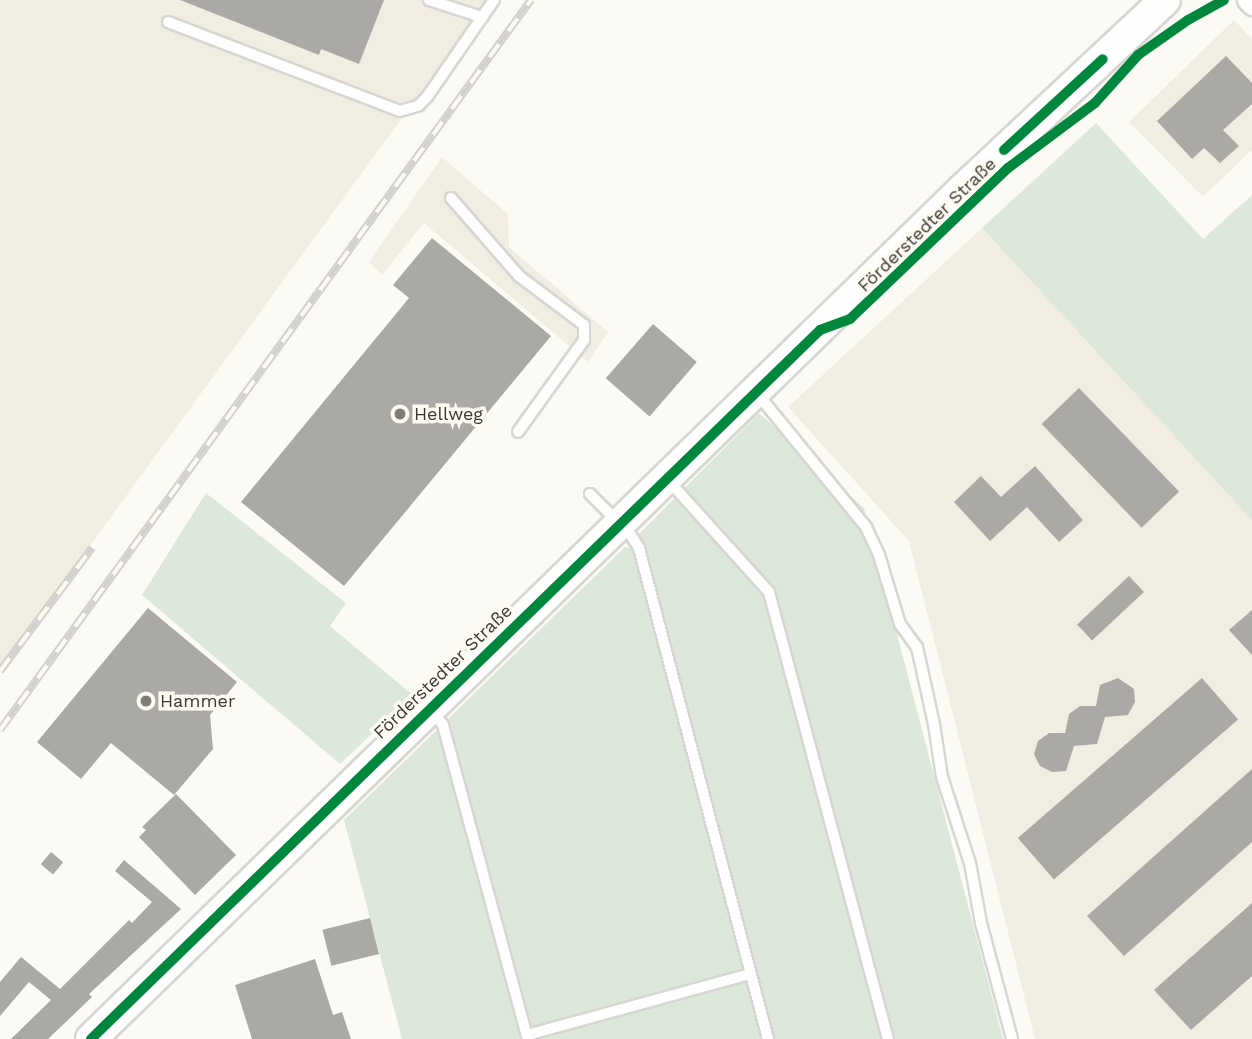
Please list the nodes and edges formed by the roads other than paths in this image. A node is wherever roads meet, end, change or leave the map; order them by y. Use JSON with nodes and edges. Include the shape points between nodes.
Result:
{"nodes":[{"id":1,"x":429,"y":0,"type":"edge"},
{"id":2,"x":494,"y":0,"type":"edge"},
{"id":3,"x":1248,"y":0,"type":"edge"},
{"id":4,"x":1153,"y":4,"type":"edge"},
{"id":5,"x":1252,"y":4,"type":"edge"},
{"id":6,"x":482,"y":17,"type":"junction"},
{"id":7,"x":168,"y":22,"type":"dead end"},
{"id":8,"x":451,"y":198,"type":"dead end"},
{"id":9,"x":756,"y":392,"type":"junction"},
{"id":10,"x":518,"y":432,"type":"dead end"},
{"id":11,"x":668,"y":479,"type":"junction"},
{"id":12,"x":590,"y":494,"type":"dead end"},
{"id":13,"x":621,"y":524,"type":"junction"},
{"id":14,"x":430,"y":709,"type":"junction"},
{"id":15,"x":750,"y":974,"type":"junction"},
{"id":16,"x":95,"y":1037,"type":"edge"},
{"id":17,"x":527,"y":1037,"type":"edge"},
{"id":18,"x":768,"y":1039,"type":"edge"},
{"id":19,"x":888,"y":1039,"type":"edge"},
{"id":20,"x":1012,"y":1039,"type":"edge"}],
"edges":[{"from":1,"to":6,"type":"lane"},
{"from":2,"to":6,"type":"lane"},
{"from":3,"to":5,"type":"street"},
{"from":4,"to":9,"type":"main road","name":"Förderstedter Straße"},
{"from":6,"to":7,"type":"lane","via":[[427,97],[418,106],[400,111]]},
{"from":8,"to":10,"type":"lane","via":[[519,276],[584,325],[584,340]]},
{"from":9,"to":11,"type":"main road","name":"Förderstedter Straße"},
{"from":9,"to":20,"type":"lane","via":[[866,527],[900,624],[917,647],[942,777],[970,863]]},
{"from":11,"to":13,"type":"main road","name":"Förderstedter Straße"},
{"from":11,"to":19,"type":"lane","via":[[769,592]]},
{"from":12,"to":13,"type":"lane"},
{"from":13,"to":14,"type":"main road","name":"Förderstedter Straße"},
{"from":13,"to":15,"type":"lane","via":[[639,548]]},
{"from":14,"to":16,"type":"main road","name":"Förderstedter Straße"},
{"from":14,"to":17,"type":"lane","via":[[443,725]]},
{"from":15,"to":17,"type":"lane"},
{"from":15,"to":18,"type":"lane"}]}
